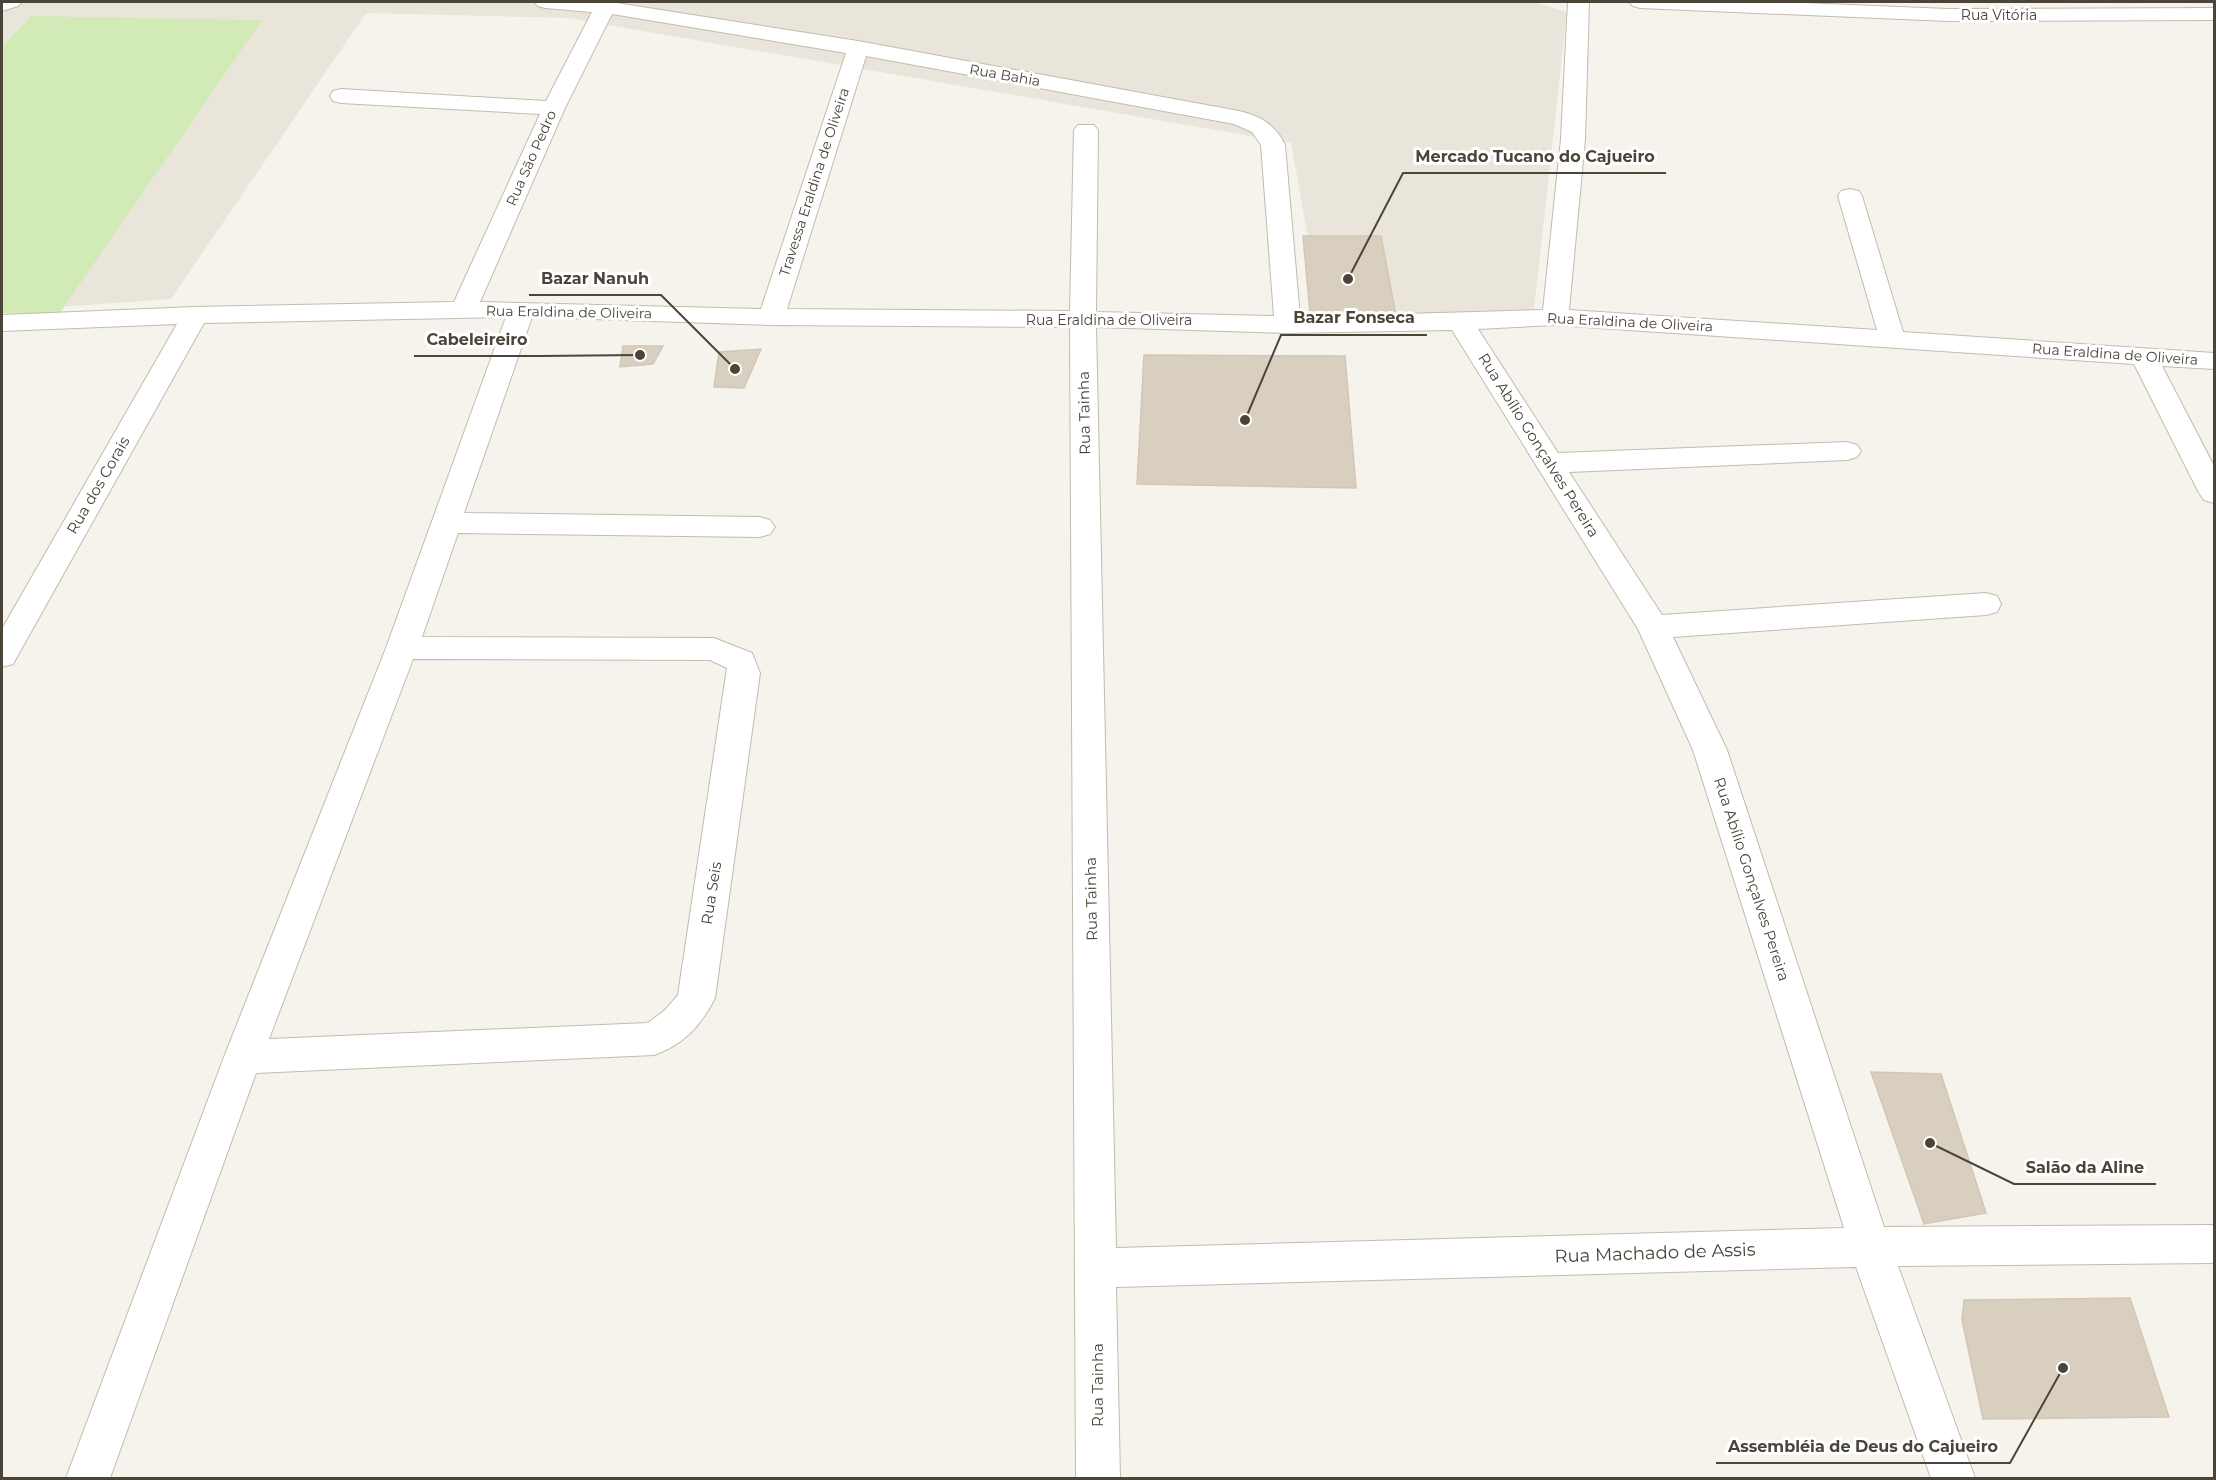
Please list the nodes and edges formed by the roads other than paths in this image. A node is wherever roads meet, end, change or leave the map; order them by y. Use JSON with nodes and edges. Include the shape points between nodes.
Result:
{"nodes":[{"id":1,"x":12,"y":2,"type":"edge"},
{"id":2,"x":545,"y":2,"type":"edge"},
{"id":3,"x":1579,"y":2,"type":"edge"},
{"id":4,"x":1640,"y":2,"type":"edge"},
{"id":5,"x":2,"y":5,"type":"edge"},
{"id":6,"x":605,"y":7,"type":"junction"},
{"id":7,"x":2214,"y":14,"type":"edge"},
{"id":8,"x":858,"y":48,"type":"junction"},
{"id":9,"x":341,"y":96,"type":"dead end"},
{"id":10,"x":554,"y":108,"type":"junction"},
{"id":11,"x":1086,"y":130,"type":"dead end"},
{"id":12,"x":1850,"y":196,"type":"dead end"},
{"id":13,"x":522,"y":309,"type":"junction"},
{"id":14,"x":463,"y":311,"type":"junction"},
{"id":15,"x":195,"y":315,"type":"junction"},
{"id":16,"x":771,"y":317,"type":"junction"},
{"id":17,"x":1555,"y":317,"type":"junction"},
{"id":18,"x":1083,"y":320,"type":"junction"},
{"id":19,"x":1460,"y":322,"type":"junction"},
{"id":20,"x":2,"y":323,"type":"edge"},
{"id":21,"x":1288,"y":325,"type":"junction"},
{"id":22,"x":1892,"y":338,"type":"junction"},
{"id":23,"x":2143,"y":356,"type":"junction"},
{"id":24,"x":2214,"y":361,"type":"edge"},
{"id":25,"x":1847,"y":451,"type":"dead end"},
{"id":26,"x":1550,"y":463,"type":"junction"},
{"id":27,"x":2214,"y":493,"type":"edge"},
{"id":28,"x":446,"y":523,"type":"junction"},
{"id":29,"x":760,"y":527,"type":"dead end"},
{"id":30,"x":1986,"y":604,"type":"dead end"},
{"id":31,"x":1653,"y":627,"type":"junction"},
{"id":32,"x":402,"y":648,"type":"junction"},
{"id":33,"x":2,"y":656,"type":"edge"},
{"id":34,"x":243,"y":1057,"type":"junction"},
{"id":35,"x":2214,"y":1245,"type":"edge"},
{"id":36,"x":1870,"y":1247,"type":"junction"},
{"id":37,"x":1096,"y":1268,"type":"junction"},
{"id":38,"x":88,"y":1479,"type":"edge"},
{"id":39,"x":1098,"y":1479,"type":"edge"},
{"id":40,"x":1953,"y":1479,"type":"edge"}],
"edges":[{"from":1,"to":5,"type":"street"},
{"from":2,"to":6,"type":"street","name":"Rua Bahia"},
{"from":3,"to":17,"type":"street","via":[[1573,139]]},
{"from":4,"to":7,"type":"street","name":"Rua Vitória","via":[[1948,15]]},
{"from":6,"to":8,"type":"street","name":"Rua Bahia"},
{"from":6,"to":10,"type":"street","name":"Rua São Pedro"},
{"from":8,"to":16,"type":"street","name":"Travessa Eraldina de Oliveira"},
{"from":8,"to":21,"type":"street","name":"Rua Bahia","via":[[1227,116],[1257,125],[1269,134],[1273,145]]},
{"from":9,"to":10,"type":"street"},
{"from":10,"to":14,"type":"street","name":"Rua São Pedro"},
{"from":11,"to":18,"type":"street","name":"Rua Tainha"},
{"from":12,"to":22,"type":"street"},
{"from":13,"to":14,"type":"street","name":"Rua Eraldina de Oliveira"},
{"from":13,"to":16,"type":"street","name":"Rua Eraldina de Oliveira"},
{"from":13,"to":28,"type":"street"},
{"from":14,"to":15,"type":"street","name":"Rua Eraldina de Oliveira"},
{"from":15,"to":20,"type":"street","name":"Rua Eraldina de Oliveira"},
{"from":15,"to":33,"type":"street","name":"Rua dos Corais"},
{"from":16,"to":18,"type":"street","name":"Rua Eraldina de Oliveira"},
{"from":17,"to":19,"type":"street","name":"Rua Eraldina de Oliveira"},
{"from":17,"to":22,"type":"street","name":"Rua Eraldina de Oliveira"},
{"from":18,"to":21,"type":"street","name":"Rua Eraldina de Oliveira"},
{"from":18,"to":37,"type":"street","name":"Rua Tainha"},
{"from":19,"to":21,"type":"street","name":"Rua Eraldina de Oliveira"},
{"from":19,"to":26,"type":"street","name":"Rua Abílio Gonçalves Pereira"},
{"from":22,"to":23,"type":"street","name":"Rua Eraldina de Oliveira"},
{"from":23,"to":24,"type":"street","name":"Rua Eraldina de Oliveira"},
{"from":23,"to":27,"type":"street"},
{"from":25,"to":26,"type":"street"},
{"from":26,"to":31,"type":"street","name":"Rua Abílio Gonçalves Pereira"},
{"from":28,"to":29,"type":"street"},
{"from":28,"to":32,"type":"street"},
{"from":30,"to":31,"type":"street"},
{"from":31,"to":36,"type":"street","name":"Rua Abílio Gonçalves Pereira","via":[[1710,750]]},
{"from":32,"to":34,"type":"street"},
{"from":32,"to":34,"type":"street","name":"Rua Seis","via":[[714,649],[741,661],[744,674],[696,998],[673,1029],[654,1039]]},
{"from":34,"to":38,"type":"street"},
{"from":35,"to":36,"type":"street","name":"Rua Machado de Assis"},
{"from":36,"to":37,"type":"street","name":"Rua Machado de Assis"},
{"from":36,"to":40,"type":"street","name":"Rua Abílio Gonçalves Pereira"},
{"from":37,"to":39,"type":"street","name":"Rua Tainha"}]}
